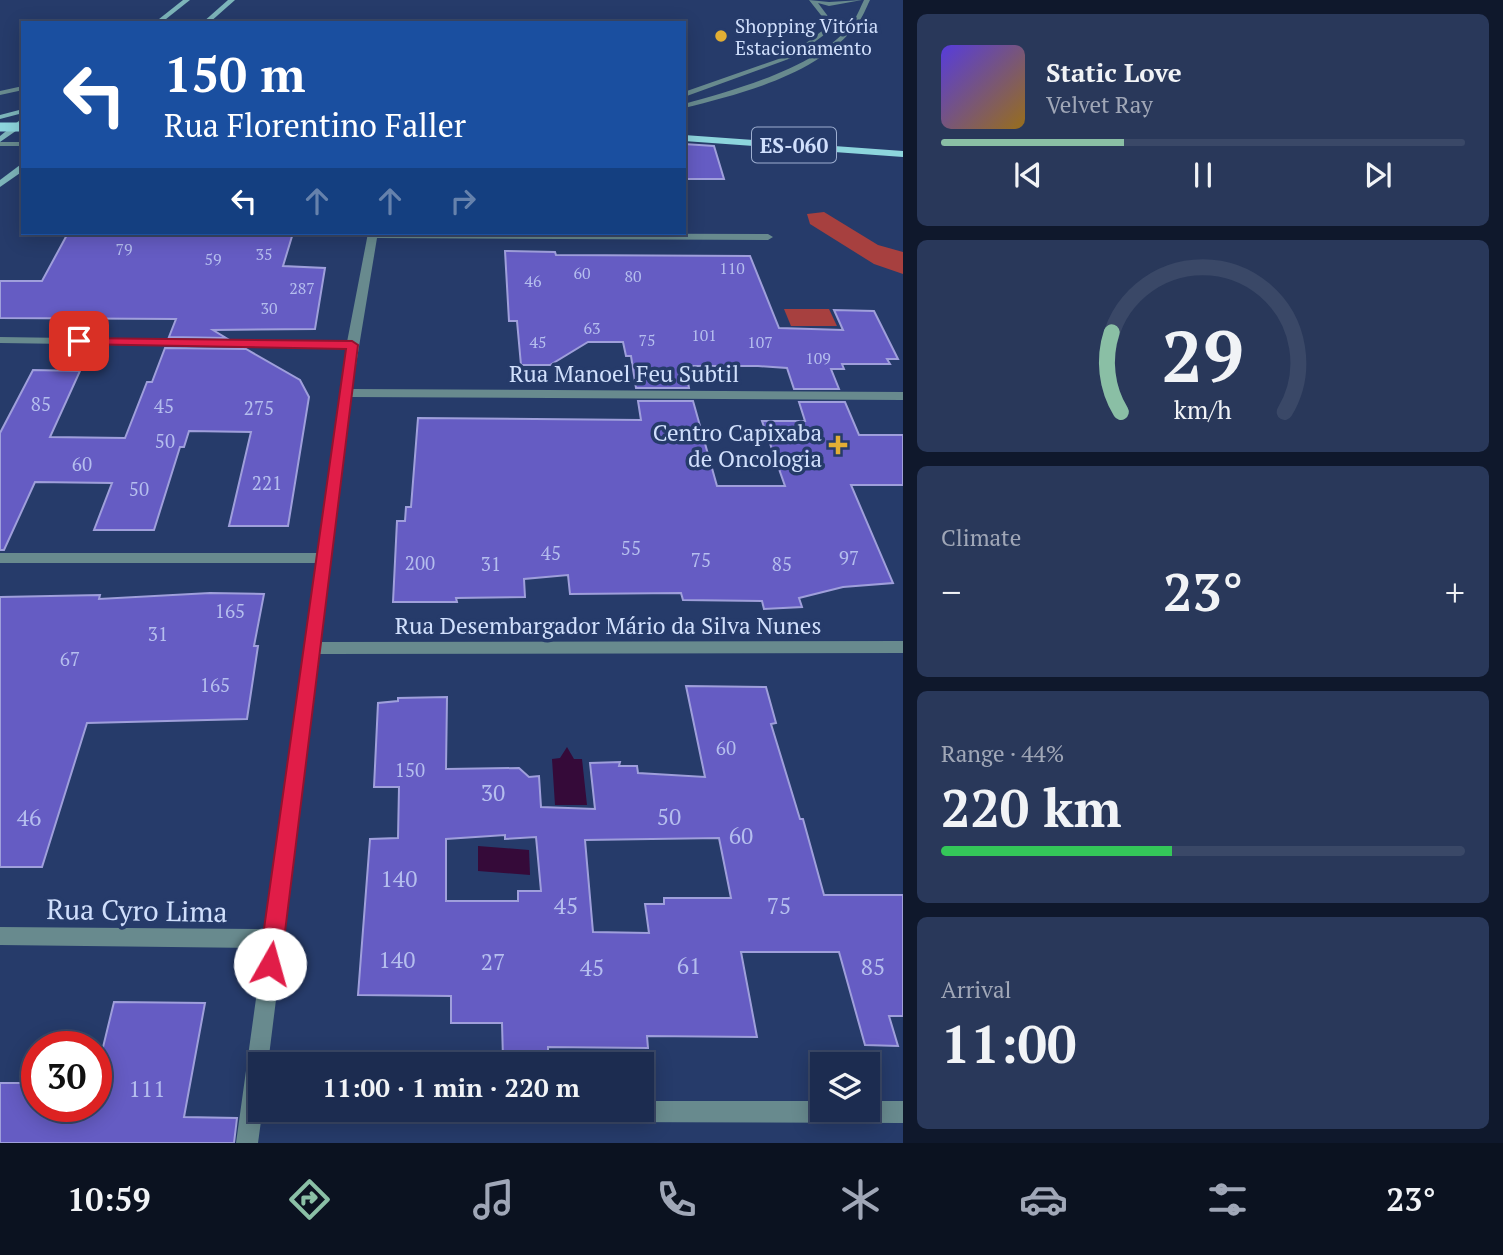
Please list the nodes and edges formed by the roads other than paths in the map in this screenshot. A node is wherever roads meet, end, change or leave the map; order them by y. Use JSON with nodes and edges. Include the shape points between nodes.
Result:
{"nodes":[{"id":1,"x":187,"y":0,"type":"edge"},
{"id":2,"x":232,"y":0,"type":"edge"},
{"id":3,"x":812,"y":0,"type":"edge"},
{"id":4,"x":859,"y":0,"type":"edge"},
{"id":5,"x":867,"y":0,"type":"edge"},
{"id":6,"x":160,"y":21,"type":"edge"},
{"id":7,"x":207,"y":21,"type":"edge"},
{"id":8,"x":21,"y":88,"type":"edge"},
{"id":9,"x":0,"y":93,"type":"edge"},
{"id":10,"x":686,"y":94,"type":"edge"},
{"id":11,"x":686,"y":105,"type":"edge"},
{"id":12,"x":21,"y":113,"type":"edge"},
{"id":13,"x":0,"y":116,"type":"edge"},
{"id":14,"x":21,"y":125,"type":"edge"},
{"id":15,"x":21,"y":126,"type":"edge"},
{"id":16,"x":0,"y":127,"type":"edge"},
{"id":17,"x":686,"y":138,"type":"edge"},
{"id":18,"x":0,"y":142,"type":"edge"},
{"id":19,"x":21,"y":144,"type":"edge"},
{"id":20,"x":903,"y":154,"type":"edge"},
{"id":21,"x":21,"y":169,"type":"edge"},
{"id":22,"x":0,"y":184,"type":"edge"},
{"id":23,"x":373,"y":235,"type":"edge"},
{"id":24,"x":505,"y":235,"type":"edge"},
{"id":25,"x":768,"y":237,"type":"dead end"},
{"id":26,"x":0,"y":340,"type":"edge"},
{"id":27,"x":352,"y":345,"type":"junction"},
{"id":28,"x":346,"y":393,"type":"junction"},
{"id":29,"x":903,"y":396,"type":"edge"},
{"id":30,"x":0,"y":558,"type":"edge"},
{"id":31,"x":324,"y":558,"type":"junction"},
{"id":32,"x":903,"y":647,"type":"edge"},
{"id":33,"x":312,"y":648,"type":"junction"},
{"id":34,"x":0,"y":936,"type":"edge"},
{"id":35,"x":274,"y":939,"type":"junction"},
{"id":36,"x":259,"y":1052,"type":"edge"},
{"id":37,"x":654,"y":1111,"type":"edge"},
{"id":38,"x":903,"y":1112,"type":"edge"},
{"id":39,"x":250,"y":1122,"type":"edge"},
{"id":40,"x":247,"y":1143,"type":"edge"}],
"edges":[{"from":1,"to":6,"type":"main road"},
{"from":2,"to":7,"type":"main road"},
{"from":3,"to":4,"type":"street","via":[[829,4]]},
{"from":3,"to":10,"type":"street","via":[[827,19],[825,32],[792,56]]},
{"from":5,"to":11,"type":"street","via":[[859,20],[825,51],[732,93]]},
{"from":8,"to":9,"type":"street"},
{"from":12,"to":13,"type":"main road"},
{"from":14,"to":16,"type":"main road","bridge":true},
{"from":15,"to":18,"type":"main road"},
{"from":17,"to":20,"type":"main road","number":"ES-060"},
{"from":18,"to":19,"type":"street"},
{"from":21,"to":22,"type":"main road"},
{"from":23,"to":27,"type":"street"},
{"from":24,"to":25,"type":"street"},
{"from":26,"to":27,"type":"street"},
{"from":27,"to":28,"type":"street"},
{"from":28,"to":29,"type":"street","name":"Rua Manoel Feu Subtil"},
{"from":28,"to":31,"type":"street"},
{"from":30,"to":31,"type":"street"},
{"from":31,"to":33,"type":"street"},
{"from":32,"to":33,"type":"street","name":"Rua Desembargador Mário da Silva Nunes"},
{"from":33,"to":35,"type":"street"},
{"from":34,"to":35,"type":"street","name":"Rua Cyro Lima"},
{"from":35,"to":36,"type":"street"},
{"from":37,"to":38,"type":"street"},
{"from":39,"to":40,"type":"street"}]}
